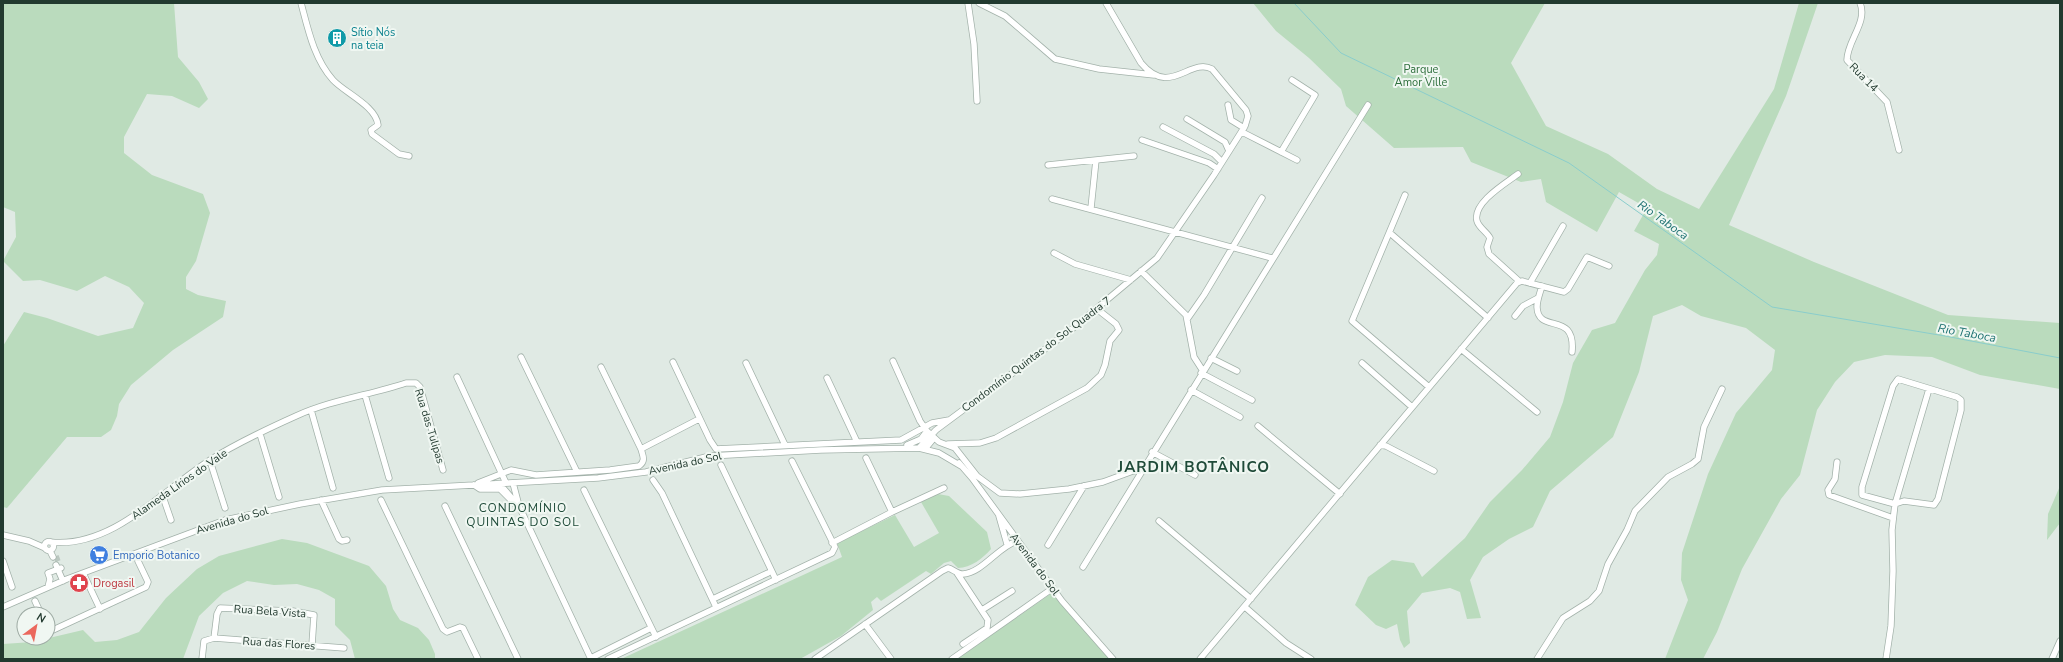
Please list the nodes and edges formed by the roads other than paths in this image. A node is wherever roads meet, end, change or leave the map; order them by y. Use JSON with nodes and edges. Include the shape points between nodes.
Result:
{"nodes":[{"id":1,"x":301,"y":3,"type":"edge"},
{"id":2,"x":968,"y":3,"type":"edge"},
{"id":3,"x":979,"y":3,"type":"edge"},
{"id":4,"x":1106,"y":3,"type":"edge"},
{"id":5,"x":1860,"y":3,"type":"edge"},
{"id":6,"x":1156,"y":74,"type":"junction"},
{"id":7,"x":1292,"y":80,"type":"dead end"},
{"id":8,"x":977,"y":101,"type":"dead end"},
{"id":9,"x":1228,"y":105,"type":"dead end"},
{"id":10,"x":1368,"y":105,"type":"dead end"},
{"id":11,"x":1187,"y":119,"type":"dead end"},
{"id":12,"x":1163,"y":127,"type":"dead end"},
{"id":13,"x":1244,"y":128,"type":"junction"},
{"id":14,"x":1142,"y":140,"type":"dead end"},
{"id":15,"x":1899,"y":150,"type":"dead end"},
{"id":16,"x":1229,"y":151,"type":"junction"},
{"id":17,"x":1281,"y":152,"type":"junction"},
{"id":18,"x":409,"y":156,"type":"dead end"},
{"id":19,"x":1134,"y":156,"type":"dead end"},
{"id":20,"x":1096,"y":160,"type":"junction"},
{"id":21,"x":1297,"y":160,"type":"dead end"},
{"id":22,"x":1222,"y":162,"type":"junction"},
{"id":23,"x":1048,"y":165,"type":"dead end"},
{"id":24,"x":1218,"y":169,"type":"junction"},
{"id":25,"x":1518,"y":174,"type":"dead end"},
{"id":26,"x":1405,"y":196,"type":"dead end"},
{"id":27,"x":1262,"y":198,"type":"dead end"},
{"id":28,"x":1052,"y":199,"type":"dead end"},
{"id":29,"x":1091,"y":208,"type":"junction"},
{"id":30,"x":1563,"y":226,"type":"dead end"},
{"id":31,"x":1175,"y":232,"type":"junction"},
{"id":32,"x":1390,"y":233,"type":"junction"},
{"id":33,"x":1232,"y":247,"type":"junction"},
{"id":34,"x":1054,"y":253,"type":"dead end"},
{"id":35,"x":1272,"y":258,"type":"junction"},
{"id":36,"x":1609,"y":266,"type":"dead end"},
{"id":37,"x":1141,"y":271,"type":"junction"},
{"id":38,"x":1131,"y":280,"type":"junction"},
{"id":39,"x":1519,"y":281,"type":"junction"},
{"id":40,"x":1530,"y":283,"type":"junction"},
{"id":41,"x":1542,"y":286,"type":"junction"},
{"id":42,"x":1538,"y":298,"type":"junction"},
{"id":43,"x":1097,"y":309,"type":"junction"},
{"id":44,"x":1516,"y":316,"type":"dead end"},
{"id":45,"x":1188,"y":318,"type":"junction"},
{"id":46,"x":1488,"y":318,"type":"junction"},
{"id":47,"x":1462,"y":349,"type":"junction"},
{"id":48,"x":1572,"y":352,"type":"dead end"},
{"id":49,"x":522,"y":357,"type":"dead end"},
{"id":50,"x":1211,"y":358,"type":"junction"},
{"id":51,"x":893,"y":361,"type":"dead end"},
{"id":52,"x":672,"y":362,"type":"dead end"},
{"id":53,"x":746,"y":363,"type":"dead end"},
{"id":54,"x":1362,"y":363,"type":"dead end"},
{"id":55,"x":601,"y":367,"type":"dead end"},
{"id":56,"x":1237,"y":371,"type":"dead end"},
{"id":57,"x":1202,"y":372,"type":"junction"},
{"id":58,"x":457,"y":377,"type":"dead end"},
{"id":59,"x":827,"y":378,"type":"dead end"},
{"id":60,"x":416,"y":382,"type":"joint"},
{"id":61,"x":1429,"y":387,"type":"junction"},
{"id":62,"x":1722,"y":389,"type":"dead end"},
{"id":63,"x":1929,"y":389,"type":"junction"},
{"id":64,"x":1191,"y":390,"type":"junction"},
{"id":65,"x":365,"y":395,"type":"junction"},
{"id":66,"x":1252,"y":400,"type":"dead end"},
{"id":67,"x":1412,"y":407,"type":"junction"},
{"id":68,"x":311,"y":410,"type":"junction"},
{"id":69,"x":1537,"y":412,"type":"dead end"},
{"id":70,"x":1240,"y":417,"type":"dead end"},
{"id":71,"x":699,"y":419,"type":"junction"},
{"id":72,"x":949,"y":420,"type":"junction"},
{"id":73,"x":933,"y":422,"type":"junction"},
{"id":74,"x":1258,"y":426,"type":"dead end"},
{"id":75,"x":936,"y":430,"type":"junction"},
{"id":76,"x":929,"y":433,"type":"junction"},
{"id":77,"x":260,"y":434,"type":"junction"},
{"id":78,"x":922,"y":438,"type":"junction"},
{"id":79,"x":858,"y":442,"type":"junction"},
{"id":80,"x":948,"y":444,"type":"junction"},
{"id":81,"x":785,"y":445,"type":"junction"},
{"id":82,"x":907,"y":445,"type":"junction"},
{"id":83,"x":1380,"y":445,"type":"junction"},
{"id":84,"x":923,"y":447,"type":"junction"},
{"id":85,"x":890,"y":448,"type":"junction"},
{"id":86,"x":641,"y":449,"type":"junction"},
{"id":87,"x":1152,"y":452,"type":"junction"},
{"id":88,"x":866,"y":458,"type":"dead end"},
{"id":89,"x":210,"y":461,"type":"junction"},
{"id":90,"x":792,"y":461,"type":"dead end"},
{"id":91,"x":1837,"y":462,"type":"dead end"},
{"id":92,"x":722,"y":465,"type":"dead end"},
{"id":93,"x":443,"y":470,"type":"dead end"},
{"id":94,"x":1141,"y":470,"type":"junction"},
{"id":95,"x":1434,"y":471,"type":"dead end"},
{"id":96,"x":577,"y":472,"type":"junction"},
{"id":97,"x":502,"y":473,"type":"junction"},
{"id":98,"x":1194,"y":475,"type":"dead end"},
{"id":99,"x":389,"y":478,"type":"dead end"},
{"id":100,"x":653,"y":480,"type":"dead end"},
{"id":101,"x":474,"y":485,"type":"junction"},
{"id":102,"x":1084,"y":486,"type":"junction"},
{"id":103,"x":507,"y":487,"type":"junction"},
{"id":104,"x":333,"y":488,"type":"dead end"},
{"id":105,"x":944,"y":488,"type":"dead end"},
{"id":106,"x":584,"y":490,"type":"dead end"},
{"id":107,"x":162,"y":494,"type":"junction"},
{"id":108,"x":1340,"y":494,"type":"junction"},
{"id":109,"x":279,"y":497,"type":"dead end"},
{"id":110,"x":321,"y":500,"type":"junction"},
{"id":111,"x":381,"y":500,"type":"dead end"},
{"id":112,"x":1895,"y":504,"type":"junction"},
{"id":113,"x":446,"y":506,"type":"dead end"},
{"id":114,"x":518,"y":506,"type":"junction"},
{"id":115,"x":225,"y":508,"type":"dead end"},
{"id":116,"x":892,"y":512,"type":"junction"},
{"id":117,"x":998,"y":514,"type":"junction"},
{"id":118,"x":1893,"y":518,"type":"junction"},
{"id":119,"x":171,"y":520,"type":"dead end"},
{"id":120,"x":1159,"y":521,"type":"dead end"},
{"id":121,"x":3,"y":535,"type":"edge"},
{"id":122,"x":347,"y":540,"type":"dead end"},
{"id":123,"x":29,"y":541,"type":"junction"},
{"id":124,"x":79,"y":541,"type":"junction"},
{"id":125,"x":1017,"y":541,"type":"junction"},
{"id":126,"x":49,"y":542,"type":"junction"},
{"id":127,"x":832,"y":543,"type":"junction"},
{"id":128,"x":1006,"y":544,"type":"junction"},
{"id":129,"x":1048,"y":545,"type":"dead end"},
{"id":130,"x":50,"y":549,"type":"junction"},
{"id":131,"x":54,"y":556,"type":"tunnel mouth"},
{"id":132,"x":3,"y":561,"type":"edge"},
{"id":133,"x":138,"y":561,"type":"dead end"},
{"id":134,"x":1083,"y":567,"type":"dead end"},
{"id":135,"x":49,"y":572,"type":"junction"},
{"id":136,"x":83,"y":573,"type":"junction"},
{"id":137,"x":768,"y":573,"type":"dead end"},
{"id":138,"x":957,"y":573,"type":"junction"},
{"id":139,"x":65,"y":580,"type":"junction"},
{"id":140,"x":776,"y":580,"type":"junction"},
{"id":141,"x":55,"y":584,"type":"junction"},
{"id":142,"x":742,"y":586,"type":"junction"},
{"id":143,"x":12,"y":587,"type":"dead end"},
{"id":144,"x":48,"y":587,"type":"junction"},
{"id":145,"x":1053,"y":588,"type":"junction"},
{"id":146,"x":1012,"y":590,"type":"dead end"},
{"id":147,"x":746,"y":594,"type":"junction"},
{"id":148,"x":715,"y":598,"type":"dead end"},
{"id":149,"x":1251,"y":599,"type":"junction"},
{"id":150,"x":35,"y":600,"type":"dead end"},
{"id":151,"x":38,"y":606,"type":"edge"},
{"id":152,"x":3,"y":607,"type":"edge"},
{"id":153,"x":716,"y":607,"type":"junction"},
{"id":154,"x":1245,"y":607,"type":"junction"},
{"id":155,"x":100,"y":609,"type":"junction"},
{"id":156,"x":982,"y":610,"type":"junction"},
{"id":157,"x":865,"y":624,"type":"junction"},
{"id":158,"x":651,"y":628,"type":"junction"},
{"id":159,"x":56,"y":629,"type":"edge"},
{"id":160,"x":656,"y":637,"type":"junction"},
{"id":161,"x":214,"y":638,"type":"junction"},
{"id":162,"x":627,"y":640,"type":"junction"},
{"id":163,"x":2060,"y":641,"type":"edge"},
{"id":164,"x":963,"y":644,"type":"dead end"},
{"id":165,"x":312,"y":645,"type":"junction"},
{"id":166,"x":344,"y":648,"type":"dead end"},
{"id":167,"x":631,"y":649,"type":"junction"},
{"id":168,"x":591,"y":658,"type":"edge"},
{"id":169,"x":202,"y":659,"type":"edge"},
{"id":170,"x":478,"y":659,"type":"edge"},
{"id":171,"x":518,"y":659,"type":"edge"},
{"id":172,"x":608,"y":659,"type":"edge"},
{"id":173,"x":815,"y":659,"type":"edge"},
{"id":174,"x":891,"y":659,"type":"edge"},
{"id":175,"x":952,"y":659,"type":"edge"},
{"id":176,"x":1113,"y":659,"type":"edge"},
{"id":177,"x":1200,"y":659,"type":"edge"},
{"id":178,"x":1311,"y":659,"type":"edge"},
{"id":179,"x":1537,"y":659,"type":"edge"},
{"id":180,"x":1886,"y":659,"type":"edge"},
{"id":181,"x":2052,"y":659,"type":"edge"}],
"edges":[{"from":1,"to":18,"type":"street","via":[[315,49],[329,75],[339,86],[366,106],[377,120],[378,125],[371,130],[372,134],[399,154]]},
{"from":2,"to":8,"type":"street","via":[[974,44]]},
{"from":3,"to":6,"type":"street","via":[[1005,16],[1055,59],[1099,69]]},
{"from":4,"to":6,"type":"street","via":[[1141,63],[1147,70]]},
{"from":5,"to":15,"type":"street","name":"Rua 14","via":[[1862,15],[1848,60],[1887,102]]},
{"from":6,"to":13,"type":"street","via":[[1175,77],[1207,66],[1216,73],[1246,110],[1248,119]]},
{"from":7,"to":17,"type":"street","via":[[1315,95]]},
{"from":9,"to":13,"type":"street","via":[[1231,120]]},
{"from":10,"to":35,"type":"street"},
{"from":11,"to":16,"type":"street","via":[[1226,142]]},
{"from":12,"to":22,"type":"street","via":[[1214,154]]},
{"from":13,"to":16,"type":"street","name":"Condomínio Quintas do Sol Quadra 7"},
{"from":13,"to":17,"type":"street"},
{"from":14,"to":24,"type":"street","via":[[1209,163]]},
{"from":16,"to":22,"type":"street","name":"Condomínio Quintas do Sol Quadra 7"},
{"from":17,"to":21,"type":"street"},
{"from":19,"to":20,"type":"street"},
{"from":20,"to":23,"type":"street"},
{"from":20,"to":29,"type":"street"},
{"from":22,"to":24,"type":"street","name":"Condomínio Quintas do Sol Quadra 7"},
{"from":24,"to":31,"type":"street","name":"Condomínio Quintas do Sol Quadra 7"},
{"from":25,"to":39,"type":"street","via":[[1485,199],[1476,218],[1479,226],[1490,238],[1487,247],[1489,254]]},
{"from":26,"to":32,"type":"street"},
{"from":27,"to":33,"type":"street"},
{"from":28,"to":29,"type":"street"},
{"from":29,"to":31,"type":"street"},
{"from":30,"to":40,"type":"street"},
{"from":31,"to":33,"type":"street"},
{"from":31,"to":37,"type":"street","name":"Condomínio Quintas do Sol Quadra 7","via":[[1157,258]]},
{"from":32,"to":46,"type":"street"},
{"from":32,"to":61,"type":"street","via":[[1352,321]]},
{"from":33,"to":35,"type":"street"},
{"from":33,"to":45,"type":"street"},
{"from":34,"to":38,"type":"street","via":[[1076,264]]},
{"from":35,"to":50,"type":"street"},
{"from":36,"to":41,"type":"street","via":[[1587,256],[1567,291]]},
{"from":37,"to":38,"type":"street","name":"Condomínio Quintas do Sol Quadra 7"},
{"from":37,"to":45,"type":"street"},
{"from":38,"to":43,"type":"street","name":"Condomínio Quintas do Sol Quadra 7"},
{"from":39,"to":40,"type":"street"},
{"from":39,"to":46,"type":"street"},
{"from":40,"to":41,"type":"street"},
{"from":41,"to":42,"type":"street"},
{"from":42,"to":44,"type":"street","via":[[1523,306]]},
{"from":42,"to":48,"type":"street","via":[[1537,308],[1540,317],[1546,322],[1567,329],[1572,337]]},
{"from":43,"to":72,"type":"street","name":"Condomínio Quintas do Sol Quadra 7"},
{"from":43,"to":80,"type":"street","via":[[1116,324],[1119,330],[1110,341],[1104,368],[1092,384],[996,438],[980,443]]},
{"from":45,"to":57,"type":"street","via":[[1194,357]]},
{"from":46,"to":47,"type":"street"},
{"from":47,"to":61,"type":"street"},
{"from":47,"to":69,"type":"street"},
{"from":49,"to":96,"type":"street"},
{"from":50,"to":56,"type":"street"},
{"from":50,"to":57,"type":"street"},
{"from":51,"to":76,"type":"street"},
{"from":52,"to":71,"type":"street"},
{"from":53,"to":81,"type":"street"},
{"from":54,"to":67,"type":"street"},
{"from":55,"to":86,"type":"street"},
{"from":57,"to":64,"type":"street"},
{"from":57,"to":66,"type":"street"},
{"from":58,"to":97,"type":"street"},
{"from":59,"to":79,"type":"street"},
{"from":60,"to":65,"type":"street","name":"Alameda Lírios do Vale"},
{"from":60,"to":93,"type":"street","name":"Rua das Tulipas","via":[[420,387]]},
{"from":61,"to":67,"type":"street"},
{"from":62,"to":179,"type":"street","via":[[1704,427],[1698,459],[1668,477],[1635,511],[1608,564],[1599,591],[1590,601],[1563,618]]},
{"from":63,"to":112,"type":"street"},
{"from":63,"to":112,"type":"street","via":[[1961,400],[1937,503],[1931,506],[1904,501]]},
{"from":63,"to":112,"type":"street","via":[[1898,379],[1895,382],[1862,487],[1862,495],[1865,497]]},
{"from":64,"to":70,"type":"street"},
{"from":64,"to":87,"type":"street"},
{"from":65,"to":68,"type":"street","name":"Alameda Lírios do Vale"},
{"from":65,"to":99,"type":"street"},
{"from":67,"to":83,"type":"street"},
{"from":68,"to":77,"type":"street","name":"Alameda Lírios do Vale"},
{"from":68,"to":104,"type":"street"},
{"from":71,"to":81,"type":"street","via":[[716,449]]},
{"from":71,"to":86,"type":"street"},
{"from":72,"to":73,"type":"street","name":"Condomínio Quintas do Sol Quadra 7"},
{"from":72,"to":75,"type":"street","name":"Condomínio Quintas do Sol Quadra 7"},
{"from":73,"to":75,"type":"street"},
{"from":73,"to":76,"type":"street","name":"Condomínio Quintas do Sol Quadra 7"},
{"from":74,"to":108,"type":"street"},
{"from":75,"to":76,"type":"street","name":"Condomínio Quintas do Sol Quadra 7"},
{"from":76,"to":78,"type":"street"},
{"from":76,"to":79,"type":"street","via":[[901,440]]},
{"from":76,"to":80,"type":"street"},
{"from":76,"to":84,"type":"street"},
{"from":77,"to":89,"type":"street","name":"Alameda Lírios do Vale"},
{"from":77,"to":109,"type":"street"},
{"from":78,"to":82,"type":"street"},
{"from":78,"to":84,"type":"street"},
{"from":79,"to":81,"type":"street"},
{"from":80,"to":102,"type":"street","via":[[958,452],[977,476],[1000,493],[1020,494]]},
{"from":82,"to":84,"type":"street","name":"Avenida do Sol"},
{"from":82,"to":85,"type":"street","name":"Avenida do Sol"},
{"from":83,"to":95,"type":"street","via":[[1390,447]]},
{"from":83,"to":108,"type":"street"},
{"from":84,"to":85,"type":"street","name":"Avenida do Sol"},
{"from":84,"to":117,"type":"street","name":"Avenida do Sol","via":[[961,466]]},
{"from":85,"to":103,"type":"street","name":"Avenida do Sol","via":[[717,455],[646,472]]},
{"from":86,"to":96,"type":"street","via":[[644,457],[639,466]]},
{"from":87,"to":94,"type":"street"},
{"from":87,"to":98,"type":"street"},
{"from":88,"to":116,"type":"street"},
{"from":89,"to":107,"type":"street","name":"Alameda Lírios do Vale"},
{"from":89,"to":115,"type":"street"},
{"from":90,"to":127,"type":"street"},
{"from":91,"to":118,"type":"street","via":[[1835,479],[1828,490],[1829,496]]},
{"from":92,"to":140,"type":"street"},
{"from":94,"to":102,"type":"street"},
{"from":94,"to":134,"type":"street"},
{"from":96,"to":97,"type":"street","via":[[536,475],[515,470]]},
{"from":97,"to":101,"type":"street"},
{"from":97,"to":103,"type":"street"},
{"from":100,"to":153,"type":"street"},
{"from":101,"to":103,"type":"street"},
{"from":101,"to":103,"type":"street","via":[[480,489]]},
{"from":101,"to":110,"type":"street","name":"Avenida do Sol","via":[[382,490]]},
{"from":102,"to":129,"type":"street"},
{"from":103,"to":114,"type":"street"},
{"from":103,"to":114,"type":"street"},
{"from":105,"to":116,"type":"street"},
{"from":106,"to":158,"type":"street"},
{"from":107,"to":119,"type":"street"},
{"from":107,"to":124,"type":"street","name":"Alameda Lírios do Vale","via":[[115,527]]},
{"from":108,"to":149,"type":"street"},
{"from":110,"to":122,"type":"street","via":[[339,539]]},
{"from":110,"to":136,"type":"street","name":"Avenida do Sol","via":[[225,520]]},
{"from":111,"to":170,"type":"street","via":[[445,632],[462,627]]},
{"from":112,"to":118,"type":"street"},
{"from":113,"to":171,"type":"street"},
{"from":114,"to":168,"type":"street"},
{"from":116,"to":127,"type":"street"},
{"from":117,"to":125,"type":"street","name":"Avenida do Sol"},
{"from":117,"to":128,"type":"street"},
{"from":118,"to":180,"type":"street","via":[[1891,626]]},
{"from":120,"to":149,"type":"street"},
{"from":121,"to":123,"type":"street"},
{"from":123,"to":126,"type":"street","name":"Alameda Lírios do Vale"},
{"from":123,"to":130,"type":"street"},
{"from":124,"to":126,"type":"street","name":"Alameda Lírios do Vale"},
{"from":124,"to":130,"type":"street","name":"Alameda Lírios do Vale"},
{"from":125,"to":128,"type":"street"},
{"from":125,"to":145,"type":"street","name":"Avenida do Sol"},
{"from":126,"to":130,"type":"street"},
{"from":127,"to":140,"type":"street","via":[[832,553]]},
{"from":128,"to":138,"type":"street","via":[[992,558],[969,572]]},
{"from":130,"to":131,"type":"street"},
{"from":132,"to":143,"type":"street"},
{"from":133,"to":155,"type":"street","via":[[147,580],[147,586]]},
{"from":135,"to":139,"type":"street","via":[[59,567]]},
{"from":135,"to":141,"type":"street"},
{"from":135,"to":144,"type":"street"},
{"from":136,"to":139,"type":"street","name":"Avenida do Sol"},
{"from":136,"to":155,"type":"street"},
{"from":137,"to":142,"type":"street"},
{"from":138,"to":156,"type":"street"},
{"from":138,"to":157,"type":"street","via":[[948,568],[942,571]]},
{"from":139,"to":141,"type":"street","name":"Avenida do Sol"},
{"from":140,"to":147,"type":"street"},
{"from":141,"to":144,"type":"street","name":"Avenida do Sol"},
{"from":142,"to":147,"type":"street"},
{"from":142,"to":148,"type":"street"},
{"from":144,"to":152,"type":"street","name":"Avenida do Sol"},
{"from":145,"to":175,"type":"street"},
{"from":145,"to":176,"type":"street","name":"Avenida do Sol"},
{"from":146,"to":156,"type":"street"},
{"from":147,"to":153,"type":"street"},
{"from":149,"to":154,"type":"street"},
{"from":150,"to":151,"type":"street"},
{"from":153,"to":160,"type":"street"},
{"from":154,"to":177,"type":"street"},
{"from":154,"to":178,"type":"street","via":[[1286,643]]},
{"from":155,"to":159,"type":"street"},
{"from":156,"to":164,"type":"street","via":[[988,620],[987,628]]},
{"from":157,"to":173,"type":"street"},
{"from":157,"to":174,"type":"street"},
{"from":158,"to":160,"type":"street"},
{"from":158,"to":162,"type":"street"},
{"from":160,"to":167,"type":"street"},
{"from":161,"to":165,"type":"street","name":"Rua das Flores"},
{"from":161,"to":165,"type":"street","name":"Rua Bela Vista","via":[[220,608],[312,614]]},
{"from":161,"to":169,"type":"street","via":[[204,641]]},
{"from":162,"to":167,"type":"street"},
{"from":162,"to":168,"type":"street"},
{"from":163,"to":181,"type":"street"},
{"from":165,"to":166,"type":"street","name":"Rua das Flores"},
{"from":167,"to":172,"type":"street"}]}
